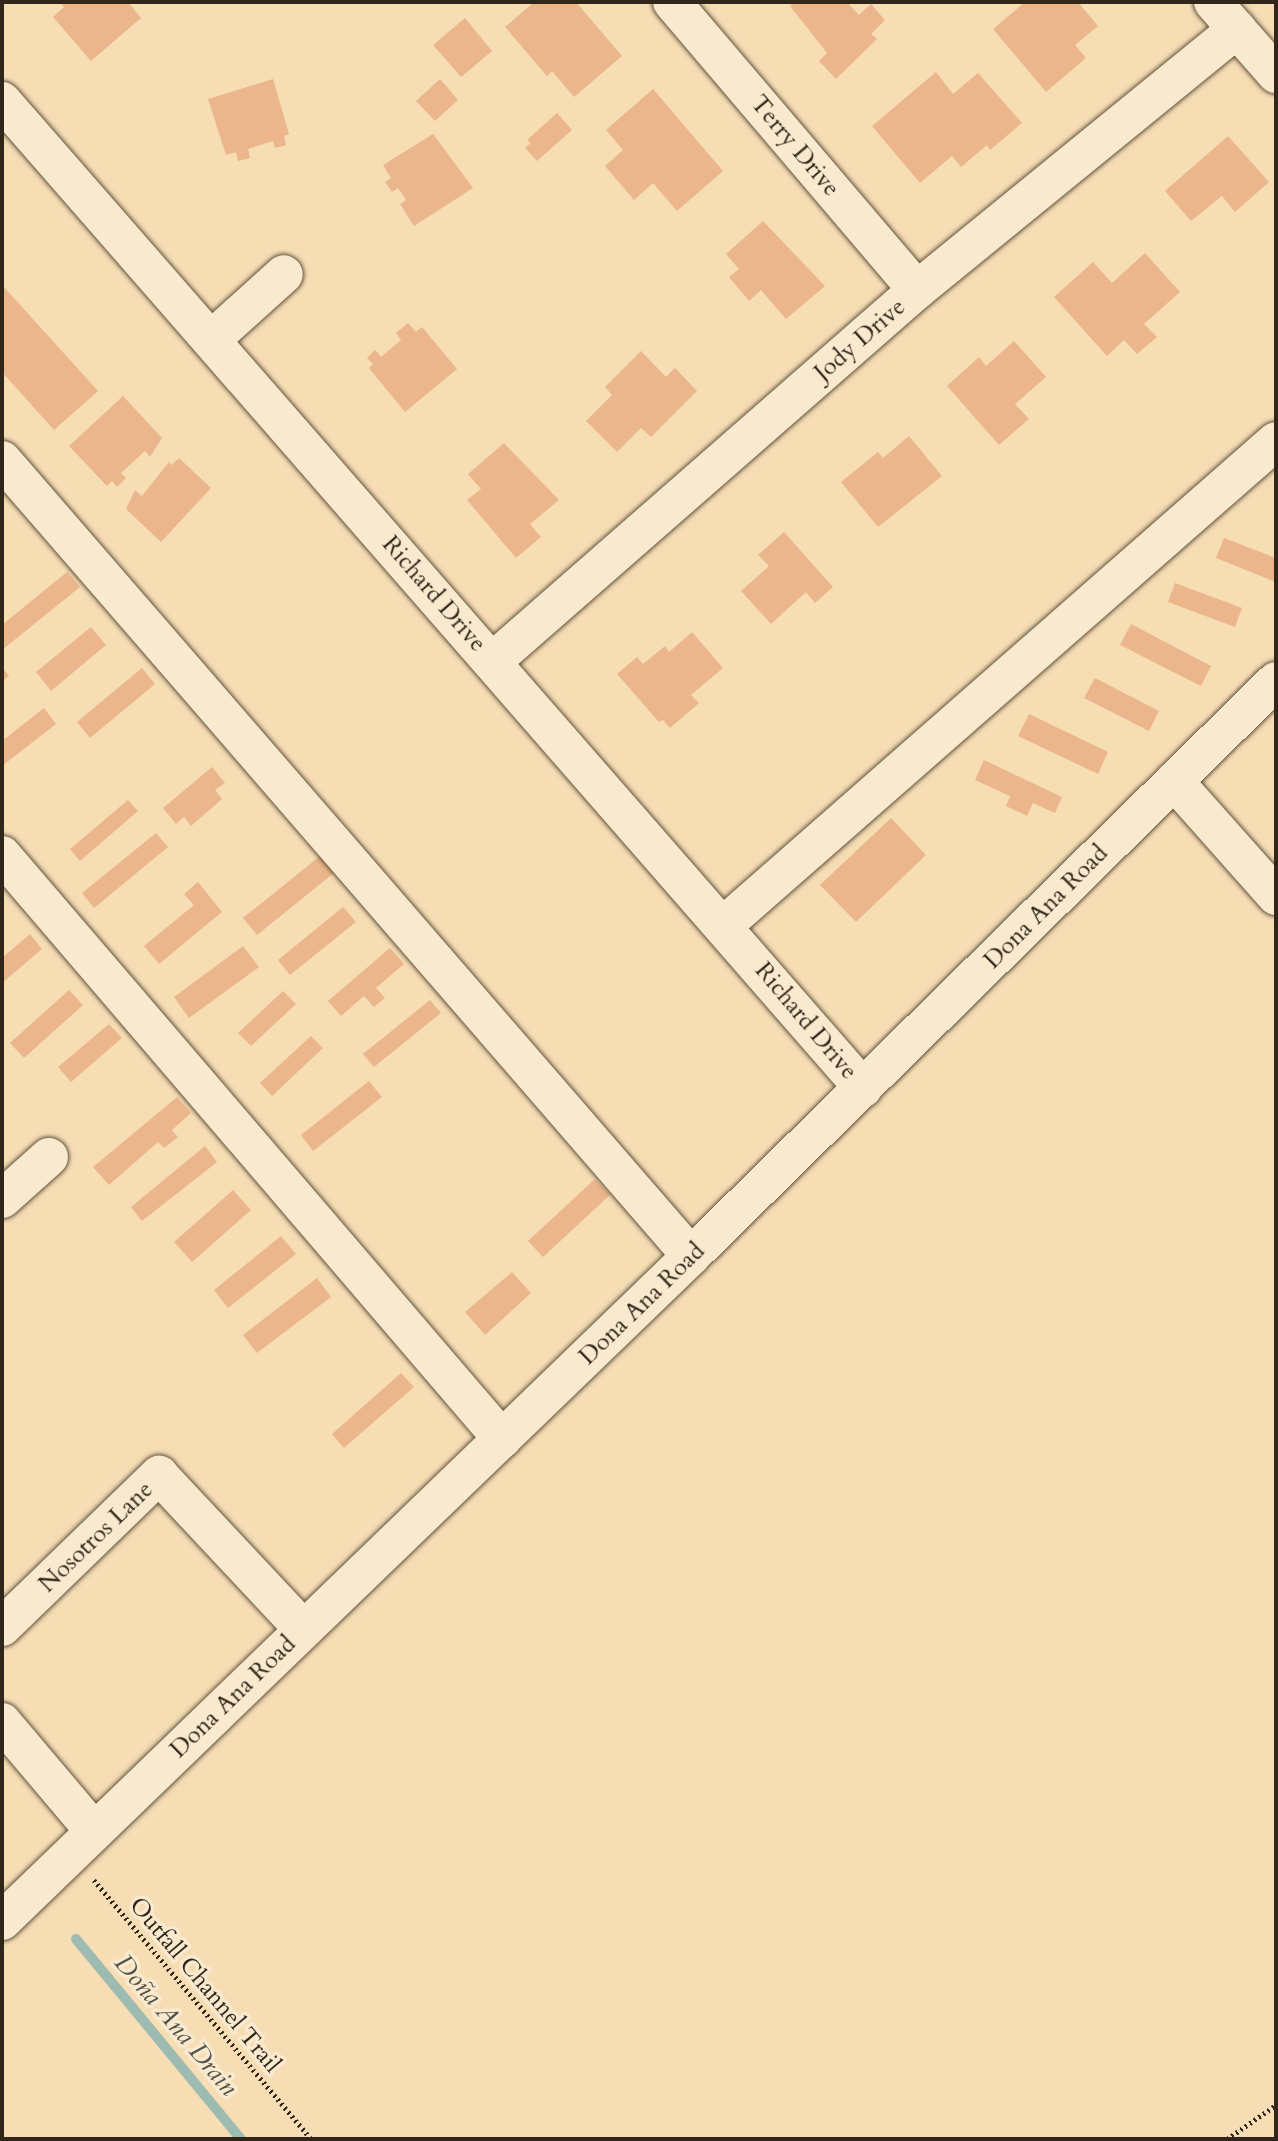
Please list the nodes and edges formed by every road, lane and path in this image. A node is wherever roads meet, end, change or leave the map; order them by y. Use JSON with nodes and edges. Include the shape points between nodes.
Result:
{"nodes":[{"id":1,"x":672,"y":2,"type":"edge"},
{"id":2,"x":1225,"y":15,"type":"edge"},
{"id":3,"x":1276,"y":74,"type":"edge"},
{"id":4,"x":2,"y":102,"type":"edge"},
{"id":5,"x":284,"y":274,"type":"dead end"},
{"id":6,"x":917,"y":290,"type":"junction"},
{"id":7,"x":211,"y":340,"type":"junction"},
{"id":8,"x":1276,"y":441,"type":"edge"},
{"id":9,"x":2,"y":460,"type":"edge"},
{"id":10,"x":493,"y":661,"type":"junction"},
{"id":11,"x":1276,"y":681,"type":"edge"},
{"id":12,"x":1174,"y":781,"type":"junction"},
{"id":13,"x":2,"y":855,"type":"edge"},
{"id":14,"x":1276,"y":896,"type":"edge"},
{"id":15,"x":724,"y":925,"type":"junction"},
{"id":16,"x":863,"y":1088,"type":"junction"},
{"id":17,"x":49,"y":1157,"type":"dead end"},
{"id":18,"x":2,"y":1199,"type":"edge"},
{"id":19,"x":691,"y":1256,"type":"junction"},
{"id":20,"x":502,"y":1439,"type":"junction"},
{"id":21,"x":2,"y":1627,"type":"edge"},
{"id":22,"x":303,"y":1629,"type":"junction"},
{"id":23,"x":2,"y":1722,"type":"edge"},
{"id":24,"x":82,"y":1842,"type":"junction"},
{"id":25,"x":2,"y":1921,"type":"edge"},
{"id":26,"x":1276,"y":2105,"type":"edge"},
{"id":27,"x":311,"y":2139,"type":"edge"},
{"id":28,"x":1227,"y":2139,"type":"edge"}],
"edges":[{"from":1,"to":6,"type":"street","name":"Terry Drive"},
{"from":2,"to":3,"type":"street"},
{"from":2,"to":6,"type":"street","name":"Jody Drive"},
{"from":4,"to":7,"type":"street","name":"Richard Drive"},
{"from":5,"to":7,"type":"street"},
{"from":6,"to":10,"type":"street","name":"Jody Drive"},
{"from":7,"to":10,"type":"street","name":"Richard Drive"},
{"from":8,"to":15,"type":"street"},
{"from":9,"to":19,"type":"street"},
{"from":10,"to":15,"type":"street","name":"Richard Drive"},
{"from":11,"to":12,"type":"street","name":"Dona Ana Road"},
{"from":12,"to":14,"type":"street"},
{"from":12,"to":16,"type":"street","name":"Dona Ana Road"},
{"from":13,"to":20,"type":"street"},
{"from":15,"to":16,"type":"street","name":"Richard Drive"},
{"from":16,"to":19,"type":"street","name":"Dona Ana Road"},
{"from":17,"to":18,"type":"street"},
{"from":19,"to":20,"type":"street","name":"Dona Ana Road"},
{"from":20,"to":22,"type":"street","name":"Dona Ana Road"},
{"from":21,"to":22,"type":"street","name":"Nosotros Lane","via":[[159,1475]]},
{"from":22,"to":24,"type":"street","name":"Dona Ana Road"},
{"from":23,"to":24,"type":"street"},
{"from":24,"to":25,"type":"street","name":"Dona Ana Road"},
{"from":24,"to":27,"type":"path","name":"Outfall Channel Trail"},
{"from":26,"to":28,"type":"path"}]}
